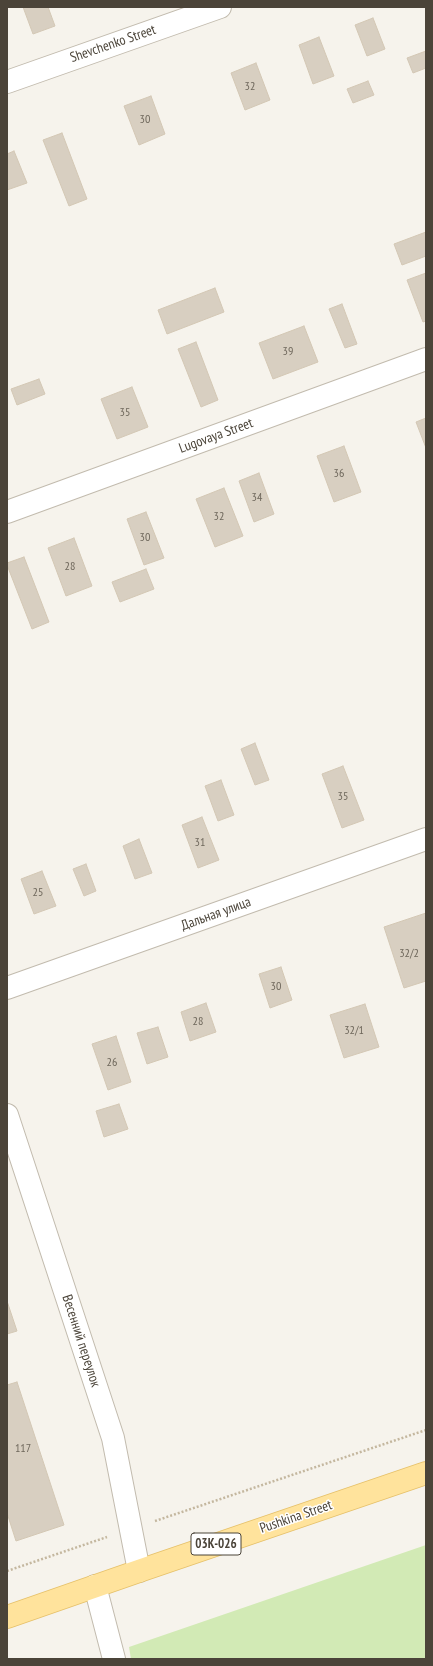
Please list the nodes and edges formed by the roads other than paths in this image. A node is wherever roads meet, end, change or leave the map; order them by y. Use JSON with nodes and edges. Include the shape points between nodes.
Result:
{"nodes":[{"id":1,"x":220,"y":7,"type":"edge"},
{"id":2,"x":7,"y":82,"type":"edge"},
{"id":3,"x":426,"y":359,"type":"edge"},
{"id":4,"x":7,"y":512,"type":"edge"},
{"id":5,"x":426,"y":839,"type":"edge"},
{"id":6,"x":7,"y":988,"type":"edge"},
{"id":7,"x":7,"y":1115,"type":"edge"},
{"id":8,"x":426,"y":1473,"type":"edge"},
{"id":9,"x":138,"y":1571,"type":"junction"},
{"id":10,"x":94,"y":1586,"type":"junction"},
{"id":11,"x":7,"y":1617,"type":"edge"},
{"id":12,"x":114,"y":1659,"type":"edge"}],
"edges":[{"from":1,"to":2,"type":"street","name":"Shevchenko Street"},
{"from":3,"to":4,"type":"street","name":"Lugovaya Street"},
{"from":5,"to":6,"type":"street","name":"Дальная улица"},
{"from":7,"to":9,"type":"street","name":"Весенний переулок","via":[[113,1438]]},
{"from":8,"to":9,"type":"main road","name":"Pushkina Street","number":"03К-026"},
{"from":9,"to":10,"type":"main road","name":"Pushkina Street","number":"03К-026"},
{"from":10,"to":11,"type":"main road","name":"Pushkina Street","number":"03К-026"},
{"from":10,"to":12,"type":"street"}]}
